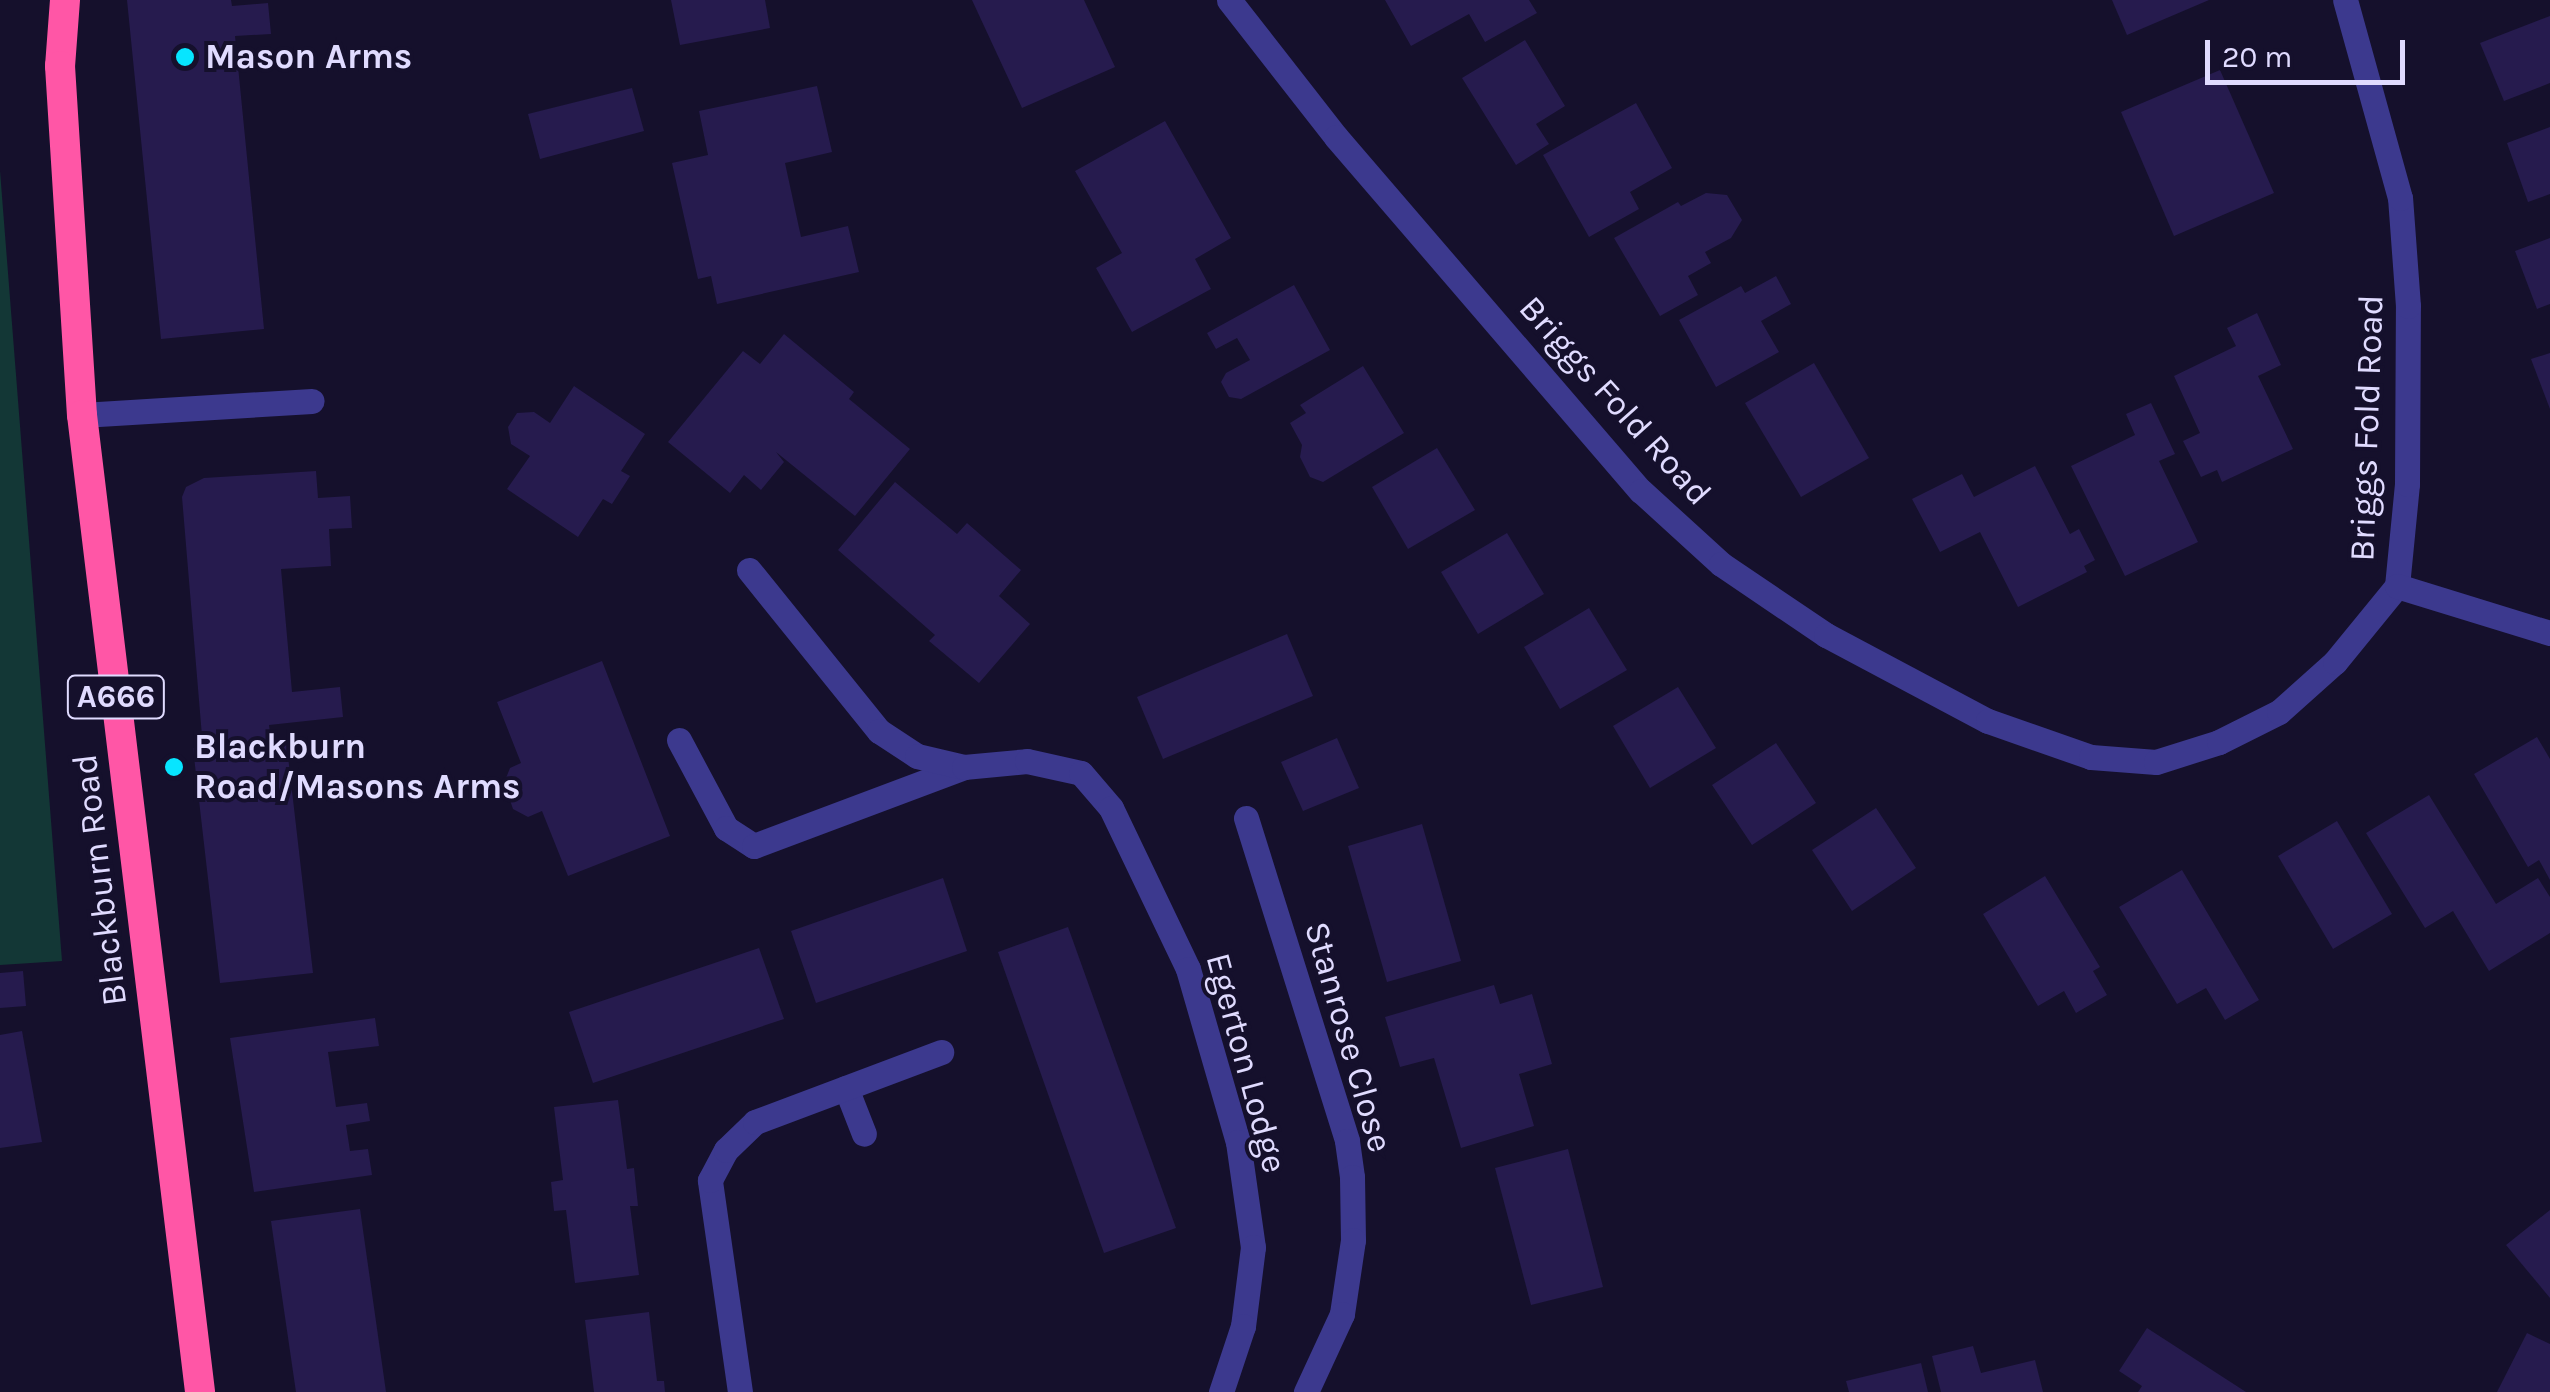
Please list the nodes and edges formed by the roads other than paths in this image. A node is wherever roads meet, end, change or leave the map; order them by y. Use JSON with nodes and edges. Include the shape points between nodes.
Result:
{"nodes":[{"id":1,"x":65,"y":0,"type":"edge"},
{"id":2,"x":1229,"y":0,"type":"edge"},
{"id":3,"x":2345,"y":0,"type":"edge"},
{"id":4,"x":312,"y":401,"type":"dead end"},
{"id":5,"x":82,"y":415,"type":"junction"},
{"id":6,"x":749,"y":570,"type":"dead end"},
{"id":7,"x":2397,"y":586,"type":"junction"},
{"id":8,"x":2550,"y":632,"type":"edge"},
{"id":9,"x":679,"y":740,"type":"dead end"},
{"id":10,"x":964,"y":768,"type":"junction"},
{"id":11,"x":1246,"y":818,"type":"dead end"},
{"id":12,"x":941,"y":1052,"type":"dead end"},
{"id":13,"x":846,"y":1088,"type":"junction"},
{"id":14,"x":864,"y":1134,"type":"dead end"},
{"id":15,"x":200,"y":1392,"type":"edge"},
{"id":16,"x":740,"y":1392,"type":"edge"},
{"id":17,"x":1222,"y":1392,"type":"edge"},
{"id":18,"x":1306,"y":1392,"type":"edge"}],
"edges":[{"from":1,"to":5,"type":"highway","name":"Blackburn Road","number":"A666","via":[[60,66]]},
{"from":2,"to":7,"type":"street","name":"Briggs Fold Road","via":[[1336,137],[1641,491],[1721,564],[1826,634],[1988,721],[2091,758],[2156,762],[2219,742],[2293,700],[2335,662]]},
{"from":3,"to":7,"type":"street","name":"Briggs Fold Road","via":[[2400,198],[2408,484]]},
{"from":4,"to":5,"type":"street"},
{"from":5,"to":15,"type":"highway","name":"Blackburn Road","number":"A666"},
{"from":6,"to":10,"type":"street","name":"Egerton Lodge","via":[[880,731],[917,756]]},
{"from":7,"to":8,"type":"street"},
{"from":9,"to":10,"type":"street","via":[[726,828],[754,846]]},
{"from":10,"to":17,"type":"street","name":"Egerton Lodge","via":[[1027,761],[1080,772],[1111,808],[1188,968],[1238,1142],[1253,1247],[1243,1326]]},
{"from":11,"to":18,"type":"street","name":"Stanrose Close","via":[[1347,1141],[1352,1177],[1353,1240],[1342,1314]]},
{"from":12,"to":13,"type":"street"},
{"from":13,"to":14,"type":"street"},
{"from":13,"to":16,"type":"street","via":[[755,1122],[726,1150],[710,1180]]}]}
